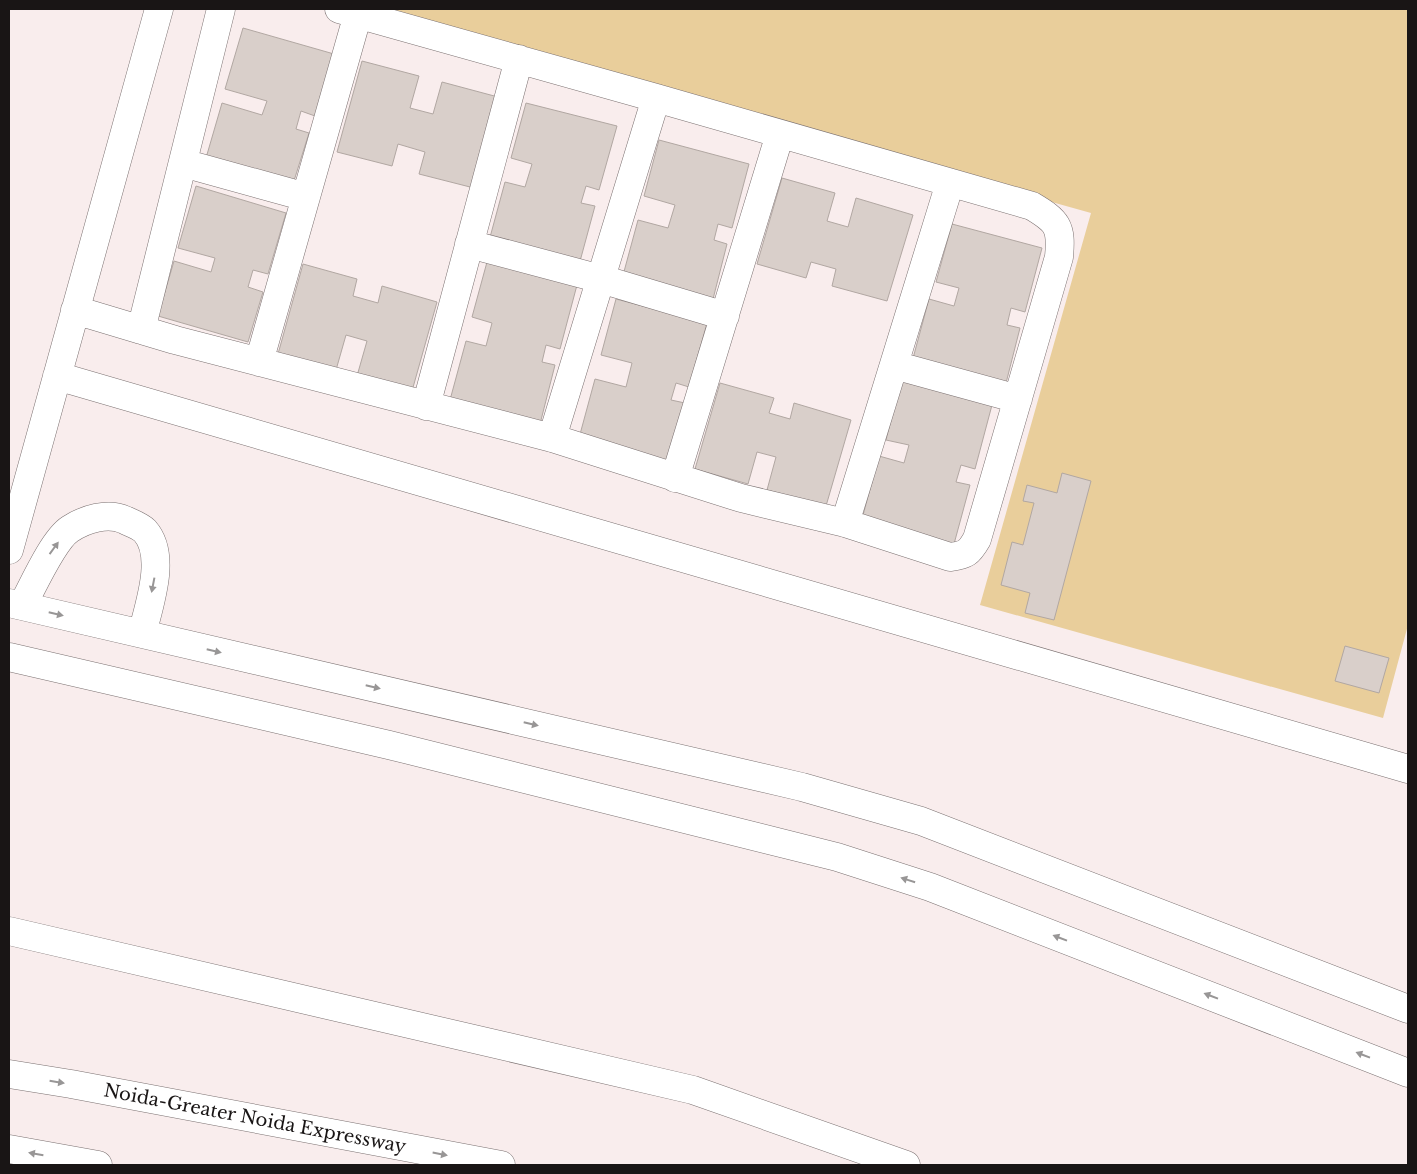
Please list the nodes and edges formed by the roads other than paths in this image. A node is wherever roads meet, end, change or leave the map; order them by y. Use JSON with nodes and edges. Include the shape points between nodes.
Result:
{"nodes":[{"id":1,"x":158,"y":9,"type":"edge"},
{"id":2,"x":221,"y":9,"type":"edge"},
{"id":3,"x":349,"y":11,"type":"edge"},
{"id":4,"x":519,"y":59,"type":"junction"},
{"id":5,"x":656,"y":98,"type":"junction"},
{"id":6,"x":780,"y":134,"type":"junction"},
{"id":7,"x":183,"y":163,"type":"junction"},
{"id":8,"x":950,"y":183,"type":"junction"},
{"id":9,"x":306,"y":197,"type":"junction"},
{"id":10,"x":469,"y":244,"type":"junction"},
{"id":11,"x":601,"y":279,"type":"junction"},
{"id":12,"x":75,"y":310,"type":"junction"},
{"id":13,"x":725,"y":316,"type":"junction"},
{"id":14,"x":141,"y":330,"type":"junction"},
{"id":15,"x":259,"y":362,"type":"junction"},
{"id":16,"x":894,"y":365,"type":"junction"},
{"id":17,"x":57,"y":376,"type":"junction"},
{"id":18,"x":1018,"y":399,"type":"junction"},
{"id":19,"x":426,"y":406,"type":"junction"},
{"id":20,"x":552,"y":438,"type":"junction"},
{"id":21,"x":675,"y":478,"type":"junction"},
{"id":22,"x":845,"y":523,"type":"junction"},
{"id":23,"x":9,"y":550,"type":"edge"},
{"id":24,"x":15,"y":604,"type":"edge"},
{"id":25,"x":142,"y":634,"type":"junction"},
{"id":26,"x":9,"y":657,"type":"edge"},
{"id":27,"x":1408,"y":769,"type":"edge"},
{"id":28,"x":9,"y":931,"type":"edge"},
{"id":29,"x":1408,"y":1009,"type":"edge"},
{"id":30,"x":1408,"y":1073,"type":"edge"},
{"id":31,"x":9,"y":1074,"type":"edge"},
{"id":32,"x":9,"y":1149,"type":"edge"},
{"id":33,"x":98,"y":1165,"type":"edge"},
{"id":34,"x":501,"y":1165,"type":"edge"},
{"id":35,"x":906,"y":1165,"type":"edge"}],
"edges":[{"from":1,"to":12,"type":"main road"},
{"from":2,"to":7,"type":"main road"},
{"from":3,"to":4,"type":"main road"},
{"from":3,"to":9,"type":"main road"},
{"from":4,"to":5,"type":"main road"},
{"from":4,"to":10,"type":"main road"},
{"from":5,"to":6,"type":"main road"},
{"from":5,"to":11,"type":"main road"},
{"from":6,"to":8,"type":"main road"},
{"from":6,"to":13,"type":"main road"},
{"from":7,"to":9,"type":"main road"},
{"from":7,"to":14,"type":"main road"},
{"from":8,"to":16,"type":"main road"},
{"from":8,"to":18,"type":"main road","via":[[1032,206],[1057,224],[1061,242],[1059,257]]},
{"from":9,"to":15,"type":"main road"},
{"from":10,"to":11,"type":"main road"},
{"from":10,"to":19,"type":"main road"},
{"from":11,"to":13,"type":"main road"},
{"from":11,"to":20,"type":"main road"},
{"from":12,"to":14,"type":"main road"},
{"from":12,"to":17,"type":"main road"},
{"from":13,"to":21,"type":"main road"},
{"from":14,"to":15,"type":"main road"},
{"from":15,"to":19,"type":"main road"},
{"from":16,"to":18,"type":"main road"},
{"from":16,"to":22,"type":"main road"},
{"from":17,"to":23,"type":"main road"},
{"from":17,"to":27,"type":"main road"},
{"from":18,"to":22,"type":"main road","via":[[971,550],[962,556],[950,557]]},
{"from":19,"to":20,"type":"main road"},
{"from":20,"to":21,"type":"main road"},
{"from":21,"to":22,"type":"main road"},
{"from":24,"to":25,"type":"main road","one_way":true},
{"from":24,"to":25,"type":"main road","one_way":true,"via":[[70,529],[94,518],[119,517],[144,530],[153,544],[156,559],[155,581]]},
{"from":25,"to":29,"type":"main road","one_way":true,"via":[[792,785],[921,821]]},
{"from":30,"to":26,"type":"main road","one_way":true,"via":[[930,887],[837,857],[390,745]]},
{"from":28,"to":35,"type":"main road","via":[[693,1090]]},
{"from":31,"to":34,"type":"main road","name":"Noida-Greater Noida Expressway","one_way":true},
{"from":33,"to":32,"type":"main road","one_way":true}]}
